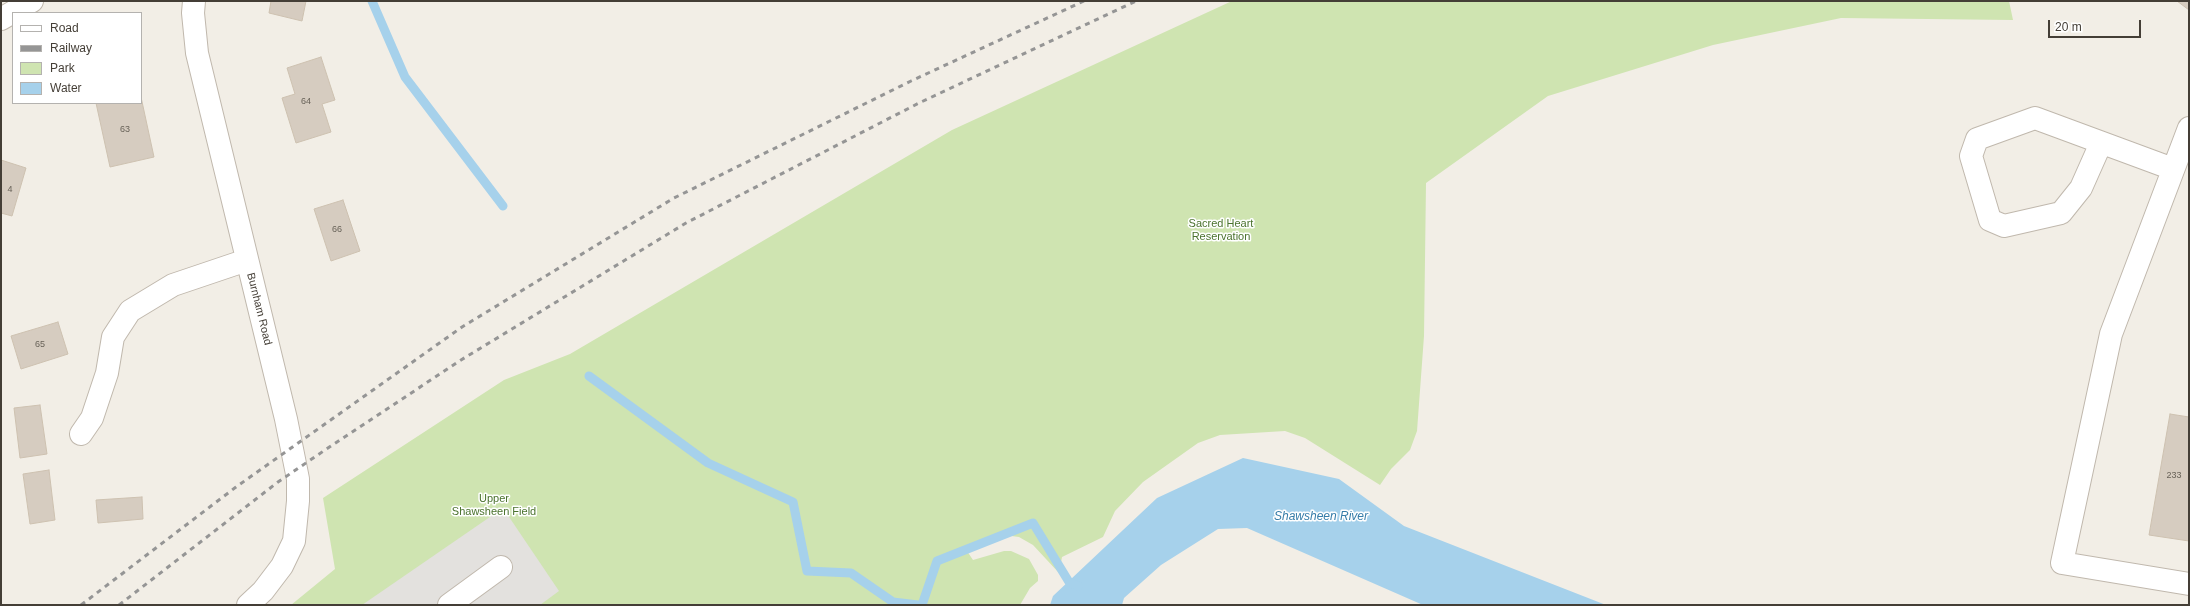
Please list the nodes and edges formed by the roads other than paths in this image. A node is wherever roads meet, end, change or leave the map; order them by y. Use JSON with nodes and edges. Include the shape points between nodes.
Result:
{"nodes":[{"id":1,"x":32,"y":1,"type":"edge"},
{"id":2,"x":194,"y":1,"type":"edge"},
{"id":3,"x":13,"y":12,"type":"edge"},
{"id":4,"x":12,"y":13,"type":"edge"},
{"id":5,"x":1,"y":19,"type":"edge"},
{"id":6,"x":2189,"y":128,"type":"edge"},
{"id":7,"x":2101,"y":143,"type":"junction"},
{"id":8,"x":2173,"y":169,"type":"junction"},
{"id":9,"x":247,"y":260,"type":"junction"},
{"id":10,"x":81,"y":434,"type":"dead end"},
{"id":11,"x":502,"y":567,"type":"dead end"},
{"id":12,"x":2189,"y":584,"type":"edge"},
{"id":13,"x":248,"y":605,"type":"edge"},
{"id":14,"x":450,"y":605,"type":"edge"}],
"edges":[{"from":1,"to":3,"type":"street"},
{"from":2,"to":9,"type":"street","name":"Burnham Road","via":[[197,53]]},
{"from":4,"to":5,"type":"street"},
{"from":6,"to":8,"type":"street"},
{"from":7,"to":7,"type":"street","via":[[2035,118],[1977,139],[1971,156],[1990,220],[2004,226],[2061,213],[2080,188]]},
{"from":7,"to":8,"type":"street"},
{"from":8,"to":12,"type":"street","via":[[2111,334],[2062,562]]},
{"from":9,"to":10,"type":"street","via":[[173,285],[130,311],[113,337],[107,373],[92,418]]},
{"from":9,"to":13,"type":"street","name":"Burnham Road","via":[[298,479],[294,541],[282,566],[263,591]]},
{"from":11,"to":14,"type":"street"}]}
